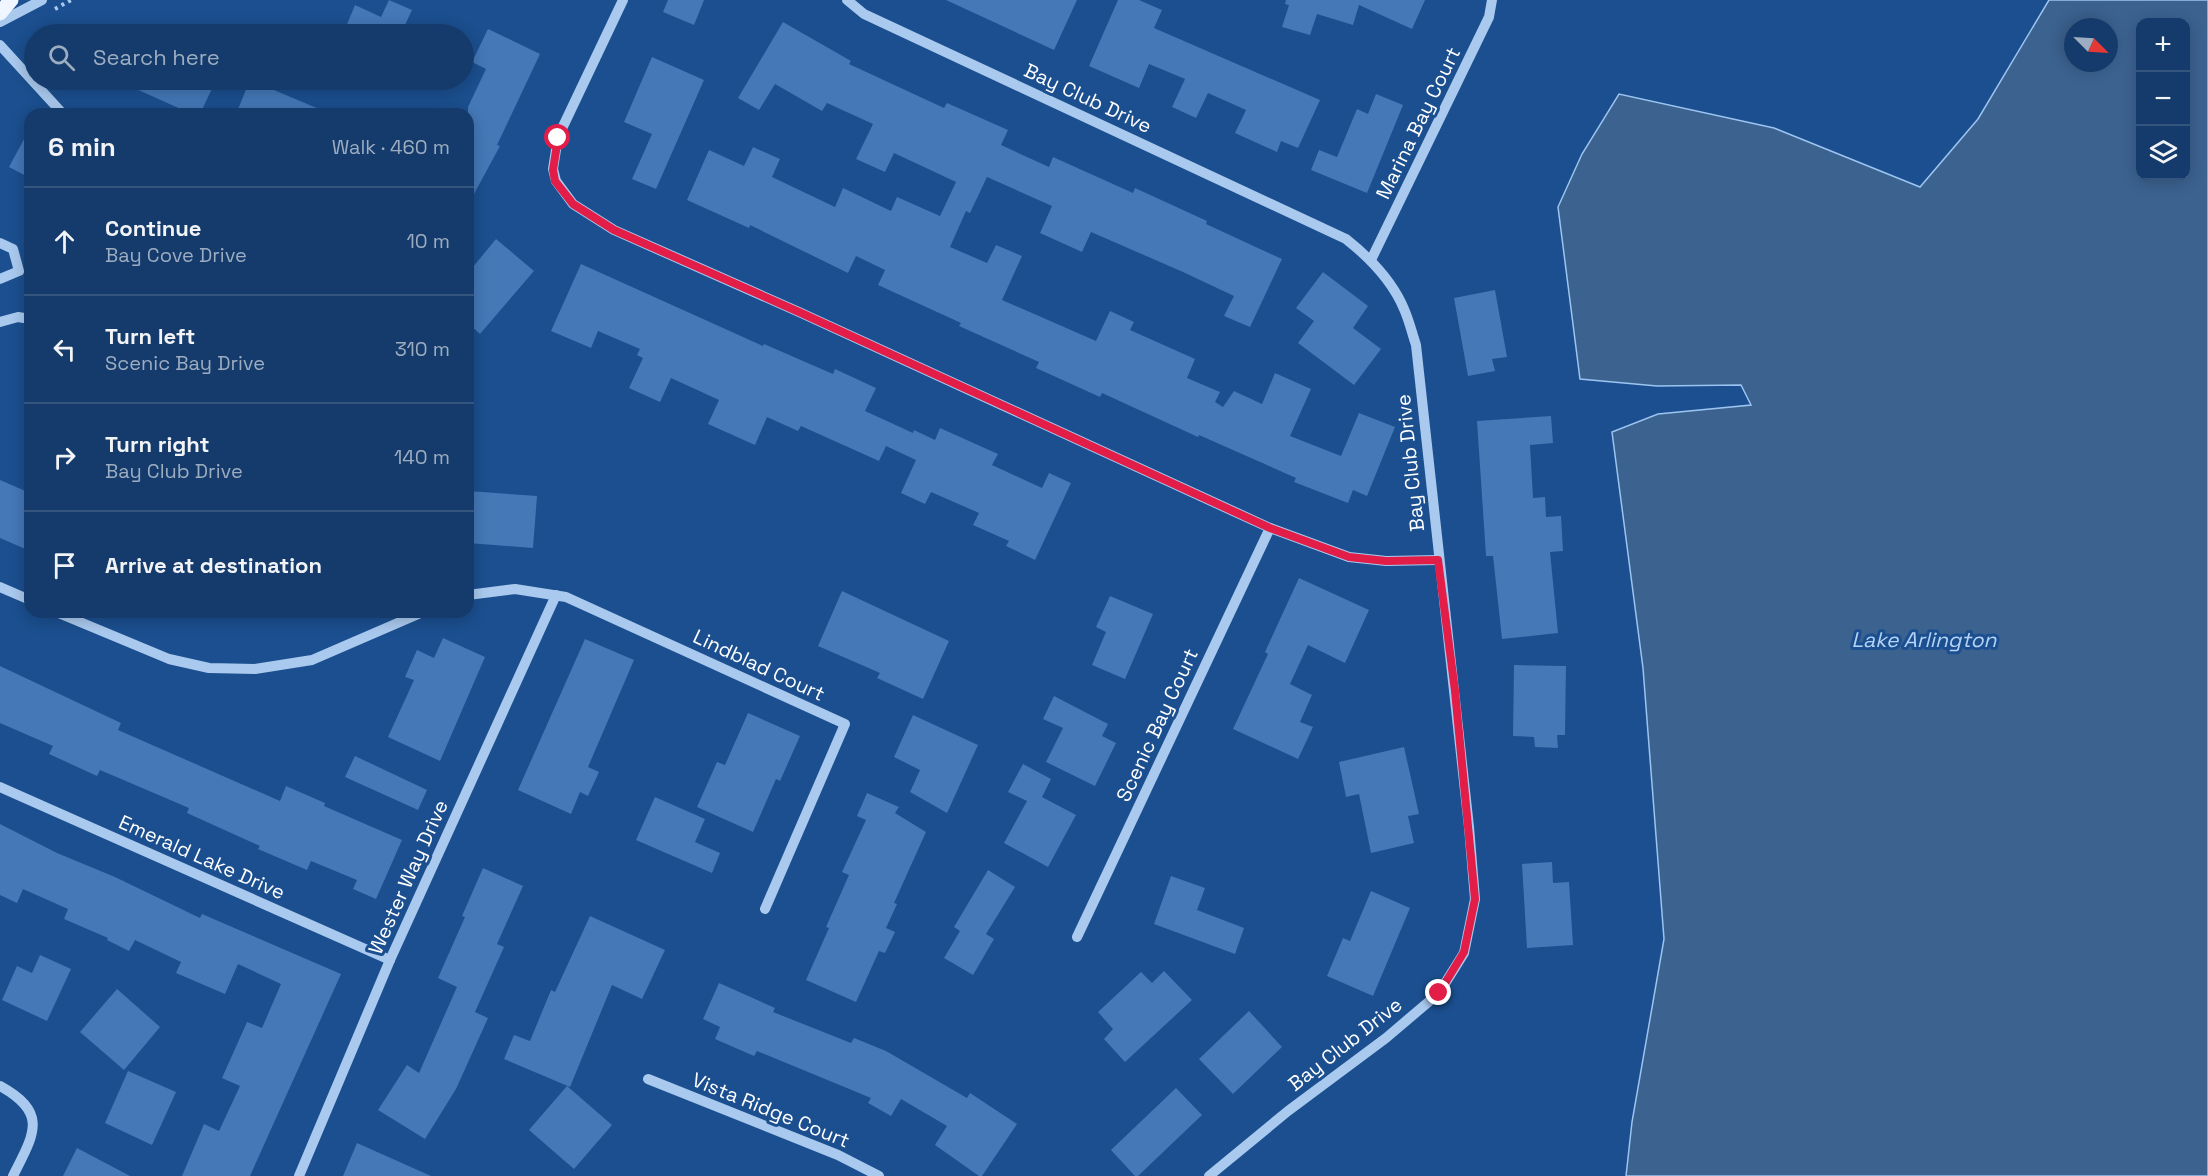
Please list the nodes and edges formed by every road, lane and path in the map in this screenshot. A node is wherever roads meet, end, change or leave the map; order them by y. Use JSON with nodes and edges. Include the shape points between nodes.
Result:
{"nodes":[{"id":1,"x":11,"y":0,"type":"edge"},
{"id":2,"x":42,"y":0,"type":"edge"},
{"id":3,"x":623,"y":0,"type":"edge"},
{"id":4,"x":847,"y":0,"type":"edge"},
{"id":5,"x":1492,"y":0,"type":"edge"},
{"id":6,"x":0,"y":13,"type":"edge"},
{"id":7,"x":0,"y":22,"type":"edge"},
{"id":8,"x":0,"y":45,"type":"edge"},
{"id":9,"x":24,"y":71,"type":"edge"},
{"id":10,"x":41,"y":90,"type":"edge"},
{"id":11,"x":58,"y":108,"type":"edge"},
{"id":12,"x":0,"y":243,"type":"edge"},
{"id":13,"x":1371,"y":260,"type":"junction"},
{"id":14,"x":0,"y":279,"type":"edge"},
{"id":15,"x":24,"y":318,"type":"edge"},
{"id":16,"x":0,"y":322,"type":"edge"},
{"id":17,"x":1270,"y":528,"type":"junction"},
{"id":18,"x":1438,"y":560,"type":"junction"},
{"id":19,"x":0,"y":587,"type":"edge"},
{"id":20,"x":474,"y":594,"type":"edge"},
{"id":21,"x":556,"y":595,"type":"junction"},
{"id":22,"x":24,"y":597,"type":"edge"},
{"id":23,"x":71,"y":618,"type":"edge"},
{"id":24,"x":409,"y":618,"type":"edge"},
{"id":25,"x":0,"y":787,"type":"edge"},
{"id":26,"x":765,"y":909,"type":"dead end"},
{"id":27,"x":1077,"y":937,"type":"dead end"},
{"id":28,"x":390,"y":960,"type":"junction"},
{"id":29,"x":648,"y":1079,"type":"dead end"},
{"id":30,"x":0,"y":1086,"type":"edge"},
{"id":31,"x":13,"y":1176,"type":"edge"},
{"id":32,"x":299,"y":1176,"type":"edge"},
{"id":33,"x":879,"y":1176,"type":"edge"},
{"id":34,"x":1209,"y":1176,"type":"edge"}],
"edges":[{"from":1,"to":6,"type":"main road"},
{"from":2,"to":7,"type":"street"},
{"from":3,"to":17,"type":"street","via":[[558,138],[555,181],[573,204],[614,230]]},
{"from":4,"to":13,"type":"street","name":"Bay Club Drive","via":[[864,14],[1346,239]]},
{"from":5,"to":13,"type":"street","name":"Marina Bay Court","via":[[1489,17]]},
{"from":8,"to":9,"type":"street"},
{"from":10,"to":11,"type":"street"},
{"from":12,"to":14,"type":"street","via":[[13,249],[19,271]]},
{"from":13,"to":18,"type":"street","name":"Bay Club Drive","via":[[1404,308],[1416,345]]},
{"from":15,"to":16,"type":"street"},
{"from":17,"to":18,"type":"street","via":[[1349,557]]},
{"from":17,"to":27,"type":"street","name":"Scenic Bay Court"},
{"from":18,"to":34,"type":"street","name":"Bay Club Drive","via":[[1475,899],[1464,952],[1439,993]]},
{"from":19,"to":22,"type":"street"},
{"from":20,"to":21,"type":"street","name":"Lindblad Court","via":[[515,589]]},
{"from":21,"to":26,"type":"street","name":"Lindblad Court","via":[[845,724]]},
{"from":21,"to":28,"type":"street","name":"Wester Way Drive"},
{"from":23,"to":24,"type":"street","via":[[169,658],[209,668],[255,669],[312,660]]},
{"from":25,"to":28,"type":"street","name":"Emerald Lake Drive"},
{"from":28,"to":32,"type":"street","name":"Wester Way Drive"},
{"from":29,"to":33,"type":"street","name":"Vista Ridge Court","via":[[838,1155]]},
{"from":30,"to":31,"type":"street","via":[[26,1103],[34,1122]]}]}
